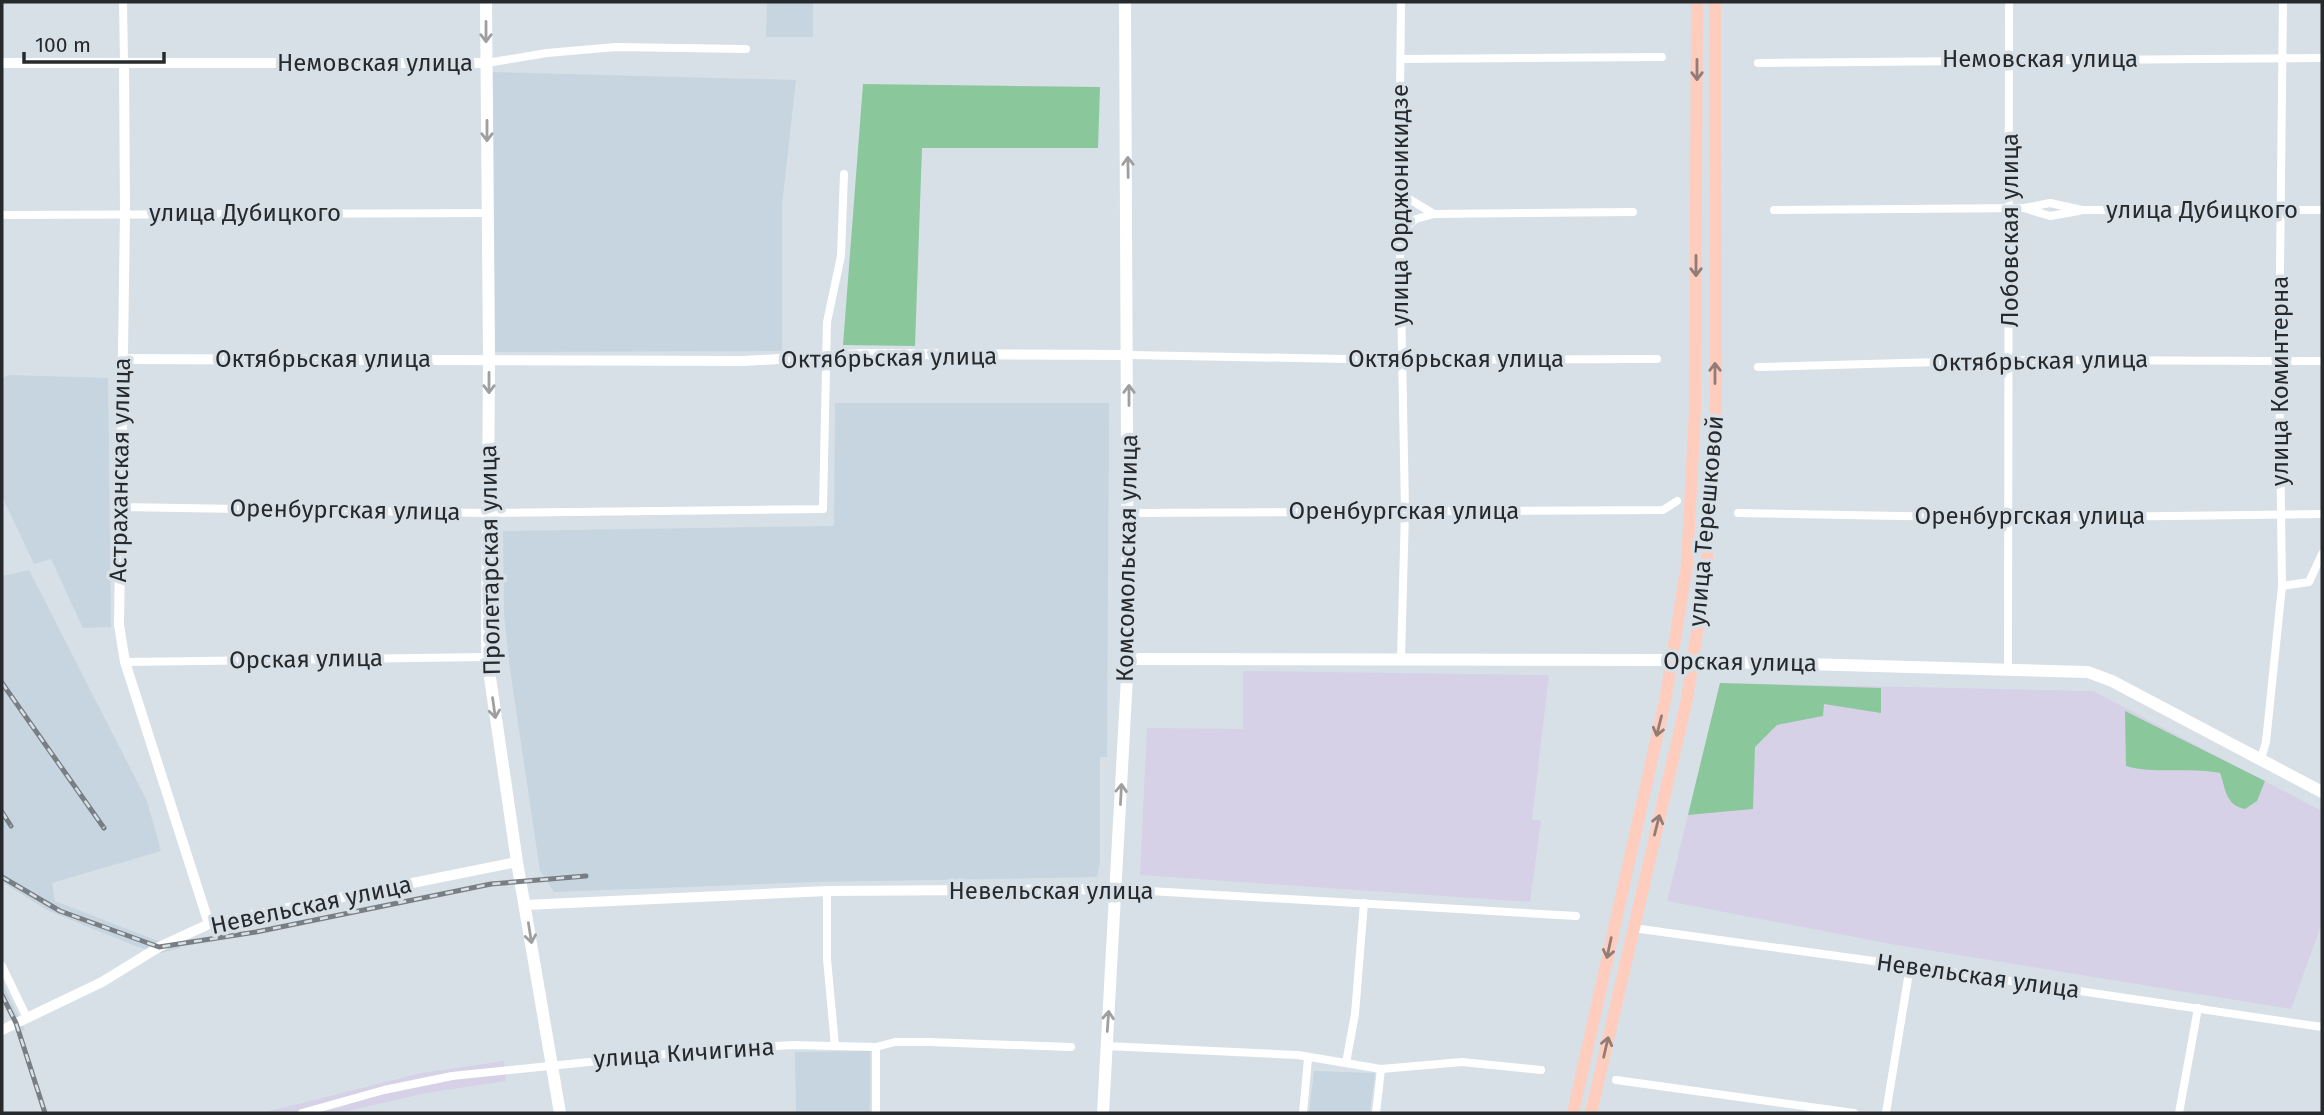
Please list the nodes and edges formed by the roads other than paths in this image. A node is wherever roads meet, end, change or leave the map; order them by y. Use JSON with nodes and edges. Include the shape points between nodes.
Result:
{"nodes":[{"id":1,"x":123,"y":2,"type":"edge"},
{"id":2,"x":486,"y":2,"type":"edge"},
{"id":3,"x":1125,"y":2,"type":"edge"},
{"id":4,"x":1401,"y":2,"type":"edge"},
{"id":5,"x":1697,"y":2,"type":"edge"},
{"id":6,"x":1715,"y":2,"type":"edge"},
{"id":7,"x":2009,"y":2,"type":"edge"},
{"id":8,"x":2283,"y":2,"type":"edge"},
{"id":9,"x":746,"y":49,"type":"dead end"},
{"id":10,"x":1662,"y":57,"type":"dead end"},
{"id":11,"x":2282,"y":58,"type":"junction"},
{"id":12,"x":2322,"y":58,"type":"edge"},
{"id":13,"x":1401,"y":59,"type":"junction"},
{"id":14,"x":2011,"y":59,"type":"junction"},
{"id":15,"x":124,"y":62,"type":"junction"},
{"id":16,"x":2,"y":63,"type":"edge"},
{"id":17,"x":487,"y":63,"type":"junction"},
{"id":18,"x":1758,"y":63,"type":"dead end"},
{"id":19,"x":844,"y":174,"type":"dead end"},
{"id":20,"x":1399,"y":193,"type":"junction"},
{"id":21,"x":2009,"y":207,"type":"junction"},
{"id":22,"x":1774,"y":210,"type":"dead end"},
{"id":23,"x":2322,"y":210,"type":"edge"},
{"id":24,"x":2280,"y":211,"type":"junction"},
{"id":25,"x":1633,"y":212,"type":"dead end"},
{"id":26,"x":488,"y":213,"type":"junction"},
{"id":27,"x":125,"y":214,"type":"junction"},
{"id":28,"x":1434,"y":214,"type":"junction"},
{"id":29,"x":2,"y":215,"type":"edge"},
{"id":30,"x":1399,"y":233,"type":"junction"},
{"id":31,"x":1129,"y":355,"type":"junction"},
{"id":32,"x":827,"y":356,"type":"junction"},
{"id":33,"x":122,"y":359,"type":"junction"},
{"id":34,"x":1657,"y":359,"type":"dead end"},
{"id":35,"x":489,"y":360,"type":"junction"},
{"id":36,"x":1400,"y":360,"type":"junction"},
{"id":37,"x":2010,"y":360,"type":"junction"},
{"id":38,"x":2279,"y":360,"type":"junction"},
{"id":39,"x":2322,"y":361,"type":"edge"},
{"id":40,"x":1758,"y":367,"type":"dead end"},
{"id":41,"x":1677,"y":501,"type":"dead end"},
{"id":42,"x":120,"y":507,"type":"junction"},
{"id":43,"x":1405,"y":512,"type":"junction"},
{"id":44,"x":488,"y":513,"type":"junction"},
{"id":45,"x":1129,"y":513,"type":"junction"},
{"id":46,"x":1738,"y":513,"type":"dead end"},
{"id":47,"x":2279,"y":513,"type":"junction"},
{"id":48,"x":2322,"y":514,"type":"edge"},
{"id":49,"x":2010,"y":518,"type":"junction"},
{"id":50,"x":2322,"y":554,"type":"edge"},
{"id":51,"x":2282,"y":586,"type":"junction"},
{"id":52,"x":487,"y":657,"type":"junction"},
{"id":53,"x":1128,"y":659,"type":"junction"},
{"id":54,"x":1401,"y":659,"type":"junction"},
{"id":55,"x":1673,"y":660,"type":"junction"},
{"id":56,"x":1693,"y":660,"type":"junction"},
{"id":57,"x":125,"y":662,"type":"junction"},
{"id":58,"x":2008,"y":668,"type":"junction"},
{"id":59,"x":2261,"y":759,"type":"junction"},
{"id":60,"x":2322,"y":792,"type":"edge"},
{"id":61,"x":517,"y":862,"type":"junction"},
{"id":62,"x":1116,"y":889,"type":"junction"},
{"id":63,"x":827,"y":891,"type":"junction"},
{"id":64,"x":1364,"y":903,"type":"junction"},
{"id":65,"x":525,"y":905,"type":"junction"},
{"id":66,"x":1576,"y":916,"type":"dead end"},
{"id":67,"x":209,"y":924,"type":"junction"},
{"id":68,"x":1633,"y":928,"type":"junction"},
{"id":69,"x":1910,"y":965,"type":"junction"},
{"id":70,"x":2,"y":967,"type":"edge"},
{"id":71,"x":2198,"y":1008,"type":"junction"},
{"id":72,"x":27,"y":1018,"type":"junction"},
{"id":73,"x":2322,"y":1027,"type":"edge"},
{"id":74,"x":2,"y":1030,"type":"edge"},
{"id":75,"x":835,"y":1046,"type":"junction"},
{"id":76,"x":1107,"y":1046,"type":"junction"},
{"id":77,"x":876,"y":1047,"type":"junction"},
{"id":78,"x":1072,"y":1047,"type":"dead end"},
{"id":79,"x":1308,"y":1059,"type":"junction"},
{"id":80,"x":551,"y":1063,"type":"junction"},
{"id":81,"x":1346,"y":1063,"type":"junction"},
{"id":82,"x":1381,"y":1069,"type":"junction"},
{"id":83,"x":1541,"y":1070,"type":"dead end"},
{"id":84,"x":1616,"y":1080,"type":"dead end"},
{"id":85,"x":302,"y":1113,"type":"edge"},
{"id":86,"x":560,"y":1113,"type":"edge"},
{"id":87,"x":876,"y":1113,"type":"edge"},
{"id":88,"x":1103,"y":1113,"type":"edge"},
{"id":89,"x":1303,"y":1113,"type":"edge"},
{"id":90,"x":1376,"y":1113,"type":"edge"},
{"id":91,"x":1573,"y":1113,"type":"edge"},
{"id":92,"x":1591,"y":1113,"type":"edge"},
{"id":93,"x":1854,"y":1113,"type":"edge"},
{"id":94,"x":1886,"y":1113,"type":"edge"},
{"id":95,"x":2179,"y":1113,"type":"edge"}],
"edges":[{"from":1,"to":15,"type":"street","name":"Астраханская улица"},
{"from":2,"to":17,"type":"main road","name":"Пролетарская улица","one_way":true},
{"from":31,"to":3,"type":"main road","name":"Комсомольская улица","one_way":true},
{"from":4,"to":13,"type":"street","name":"улица Орджоникидзе"},
{"from":5,"to":55,"type":"main road","name":"улица Терешковой","one_way":true,"via":[[1695,411],[1686,564]]},
{"from":56,"to":6,"type":"main road","name":"улица Терешковой","one_way":true,"via":[[1714,482]]},
{"from":7,"to":14,"type":"street","name":"Лобовская улица"},
{"from":8,"to":11,"type":"street","name":"улица Коминтерна"},
{"from":9,"to":17,"type":"street","name":"Немовская улица","via":[[616,47]]},
{"from":10,"to":13,"type":"street"},
{"from":11,"to":12,"type":"street","name":"Немовская улица"},
{"from":11,"to":14,"type":"street","name":"Немовская улица"},
{"from":11,"to":24,"type":"street","name":"улица Коминтерна"},
{"from":13,"to":20,"type":"street","name":"улица Орджоникидзе"},
{"from":14,"to":18,"type":"street","name":"Немовская улица"},
{"from":14,"to":21,"type":"street","name":"Лобовская улица"},
{"from":15,"to":16,"type":"street","name":"Немовская улица"},
{"from":15,"to":17,"type":"street","name":"Немовская улица"},
{"from":15,"to":27,"type":"street","name":"Астраханская улица"},
{"from":17,"to":26,"type":"main road","name":"Пролетарская улица","one_way":true},
{"from":19,"to":32,"type":"street","via":[[841,256],[827,321]]},
{"from":20,"to":28,"type":"street"},
{"from":20,"to":30,"type":"street","name":"улица Орджоникидзе"},
{"from":21,"to":22,"type":"street","name":"улица Дубицкого"},
{"from":21,"to":24,"type":"street","name":"улица Дубицкого","via":[[2050,203],[2082,210]]},
{"from":21,"to":37,"type":"street","name":"Лобовская улица"},
{"from":23,"to":24,"type":"street","name":"улица Дубицкого"},
{"from":24,"to":38,"type":"street","name":"улица Коминтерна"},
{"from":25,"to":28,"type":"street"},
{"from":26,"to":27,"type":"street","name":"улица Дубицкого"},
{"from":26,"to":35,"type":"main road","name":"Пролетарская улица"},
{"from":27,"to":29,"type":"street","name":"улица Дубицкого"},
{"from":27,"to":33,"type":"street","name":"Астраханская улица"},
{"from":28,"to":30,"type":"street","via":[[1416,219]]},
{"from":30,"to":36,"type":"street","name":"улица Орджоникидзе"},
{"from":31,"to":32,"type":"street","name":"Октябрьская улица"},
{"from":31,"to":36,"type":"street","name":"Октябрьская улица"},
{"from":45,"to":31,"type":"main road","name":"Комсомольская улица","one_way":true},
{"from":32,"to":35,"type":"street","name":"Октябрьская улица","via":[[744,361]]},
{"from":32,"to":44,"type":"street","name":"Оренбургская улица","via":[[823,509]]},
{"from":33,"to":35,"type":"street","name":"Октябрьская улица"},
{"from":33,"to":42,"type":"street","name":"Астраханская улица"},
{"from":34,"to":36,"type":"street","name":"Октябрьская улица"},
{"from":35,"to":44,"type":"main road","name":"Пролетарская улица","one_way":true},
{"from":36,"to":43,"type":"street","name":"улица Орджоникидзе"},
{"from":37,"to":38,"type":"street","name":"Октябрьская улица"},
{"from":37,"to":40,"type":"street","name":"Октябрьская улица"},
{"from":37,"to":49,"type":"street","name":"Лобовская улица"},
{"from":38,"to":39,"type":"street","name":"Октябрьская улица"},
{"from":38,"to":47,"type":"street","name":"улица Коминтерна"},
{"from":41,"to":43,"type":"street","name":"Оренбургская улица","via":[[1663,510]]},
{"from":42,"to":44,"type":"street","name":"Оренбургская улица"},
{"from":42,"to":57,"type":"street","name":"Астраханская улица","via":[[118,625]]},
{"from":43,"to":45,"type":"street","name":"Оренбургская улица"},
{"from":43,"to":54,"type":"street","name":"улица Орджоникидзе"},
{"from":44,"to":52,"type":"main road","name":"Пролетарская улица"},
{"from":45,"to":53,"type":"main road","name":"Комсомольская улица"},
{"from":46,"to":49,"type":"street","name":"Оренбургская улица"},
{"from":47,"to":48,"type":"street","name":"Оренбургская улица"},
{"from":47,"to":49,"type":"street","name":"Оренбургская улица"},
{"from":47,"to":51,"type":"street","name":"улица Коминтерна"},
{"from":49,"to":58,"type":"street","name":"Лобовская улица"},
{"from":50,"to":51,"type":"street","via":[[2309,582]]},
{"from":51,"to":59,"type":"street","name":"улица Коминтерна"},
{"from":52,"to":57,"type":"street","name":"Орская улица"},
{"from":52,"to":61,"type":"main road","name":"Пролетарская улица","one_way":true},
{"from":53,"to":54,"type":"main road","name":"Орская улица"},
{"from":62,"to":53,"type":"main road","name":"Комсомольская улица","one_way":true},
{"from":54,"to":55,"type":"main road","name":"Орская улица"},
{"from":55,"to":56,"type":"main road","name":"Орская улица"},
{"from":55,"to":91,"type":"main road","name":"улица Терешковой","one_way":true},
{"from":56,"to":58,"type":"main road","name":"Орская улица"},
{"from":68,"to":56,"type":"main road","name":"улица Терешковой","one_way":true},
{"from":57,"to":67,"type":"street","name":"Астраханская улица"},
{"from":58,"to":59,"type":"main road","name":"Орская улица","via":[[2100,675]]},
{"from":59,"to":60,"type":"main road","name":"Орская улица"},
{"from":61,"to":65,"type":"main road","name":"Пролетарская улица"},
{"from":61,"to":67,"type":"street","name":"Невельская улица"},
{"from":62,"to":63,"type":"street","name":"Невельская улица"},
{"from":62,"to":64,"type":"street","name":"Невельская улица"},
{"from":76,"to":62,"type":"main road","name":"Комсомольская улица","one_way":true},
{"from":63,"to":65,"type":"street","name":"Невельская улица"},
{"from":63,"to":75,"type":"street","via":[[827,959]]},
{"from":64,"to":66,"type":"street","name":"Невельская улица"},
{"from":64,"to":81,"type":"street"},
{"from":65,"to":80,"type":"main road","name":"Пролетарская улица","one_way":true},
{"from":67,"to":72,"type":"street","name":"Невельская улица"},
{"from":68,"to":69,"type":"street","name":"Невельская улица"},
{"from":92,"to":68,"type":"main road","name":"улица Терешковой","one_way":true},
{"from":69,"to":71,"type":"street","name":"Невельская улица"},
{"from":69,"to":94,"type":"street"},
{"from":70,"to":72,"type":"street"},
{"from":71,"to":73,"type":"street","name":"Невельская улица"},
{"from":71,"to":95,"type":"street"},
{"from":72,"to":74,"type":"street","name":"Невельская улица"},
{"from":75,"to":77,"type":"street","name":"улица Кичигина"},
{"from":75,"to":80,"type":"street","name":"улица Кичигина","via":[[706,1050]]},
{"from":76,"to":79,"type":"street","via":[[1286,1054]]},
{"from":76,"to":88,"type":"main road","name":"Комсомольская улица"},
{"from":77,"to":78,"type":"street","name":"улица Кичигина","via":[[929,1042]]},
{"from":77,"to":87,"type":"street"},
{"from":79,"to":81,"type":"street"},
{"from":79,"to":89,"type":"street"},
{"from":80,"to":85,"type":"street","name":"улица Кичигина","via":[[421,1081]]},
{"from":80,"to":86,"type":"main road","name":"Пролетарская улица"},
{"from":81,"to":82,"type":"street"},
{"from":82,"to":83,"type":"street","via":[[1462,1062]]},
{"from":82,"to":90,"type":"street"},
{"from":84,"to":93,"type":"street"}]}
